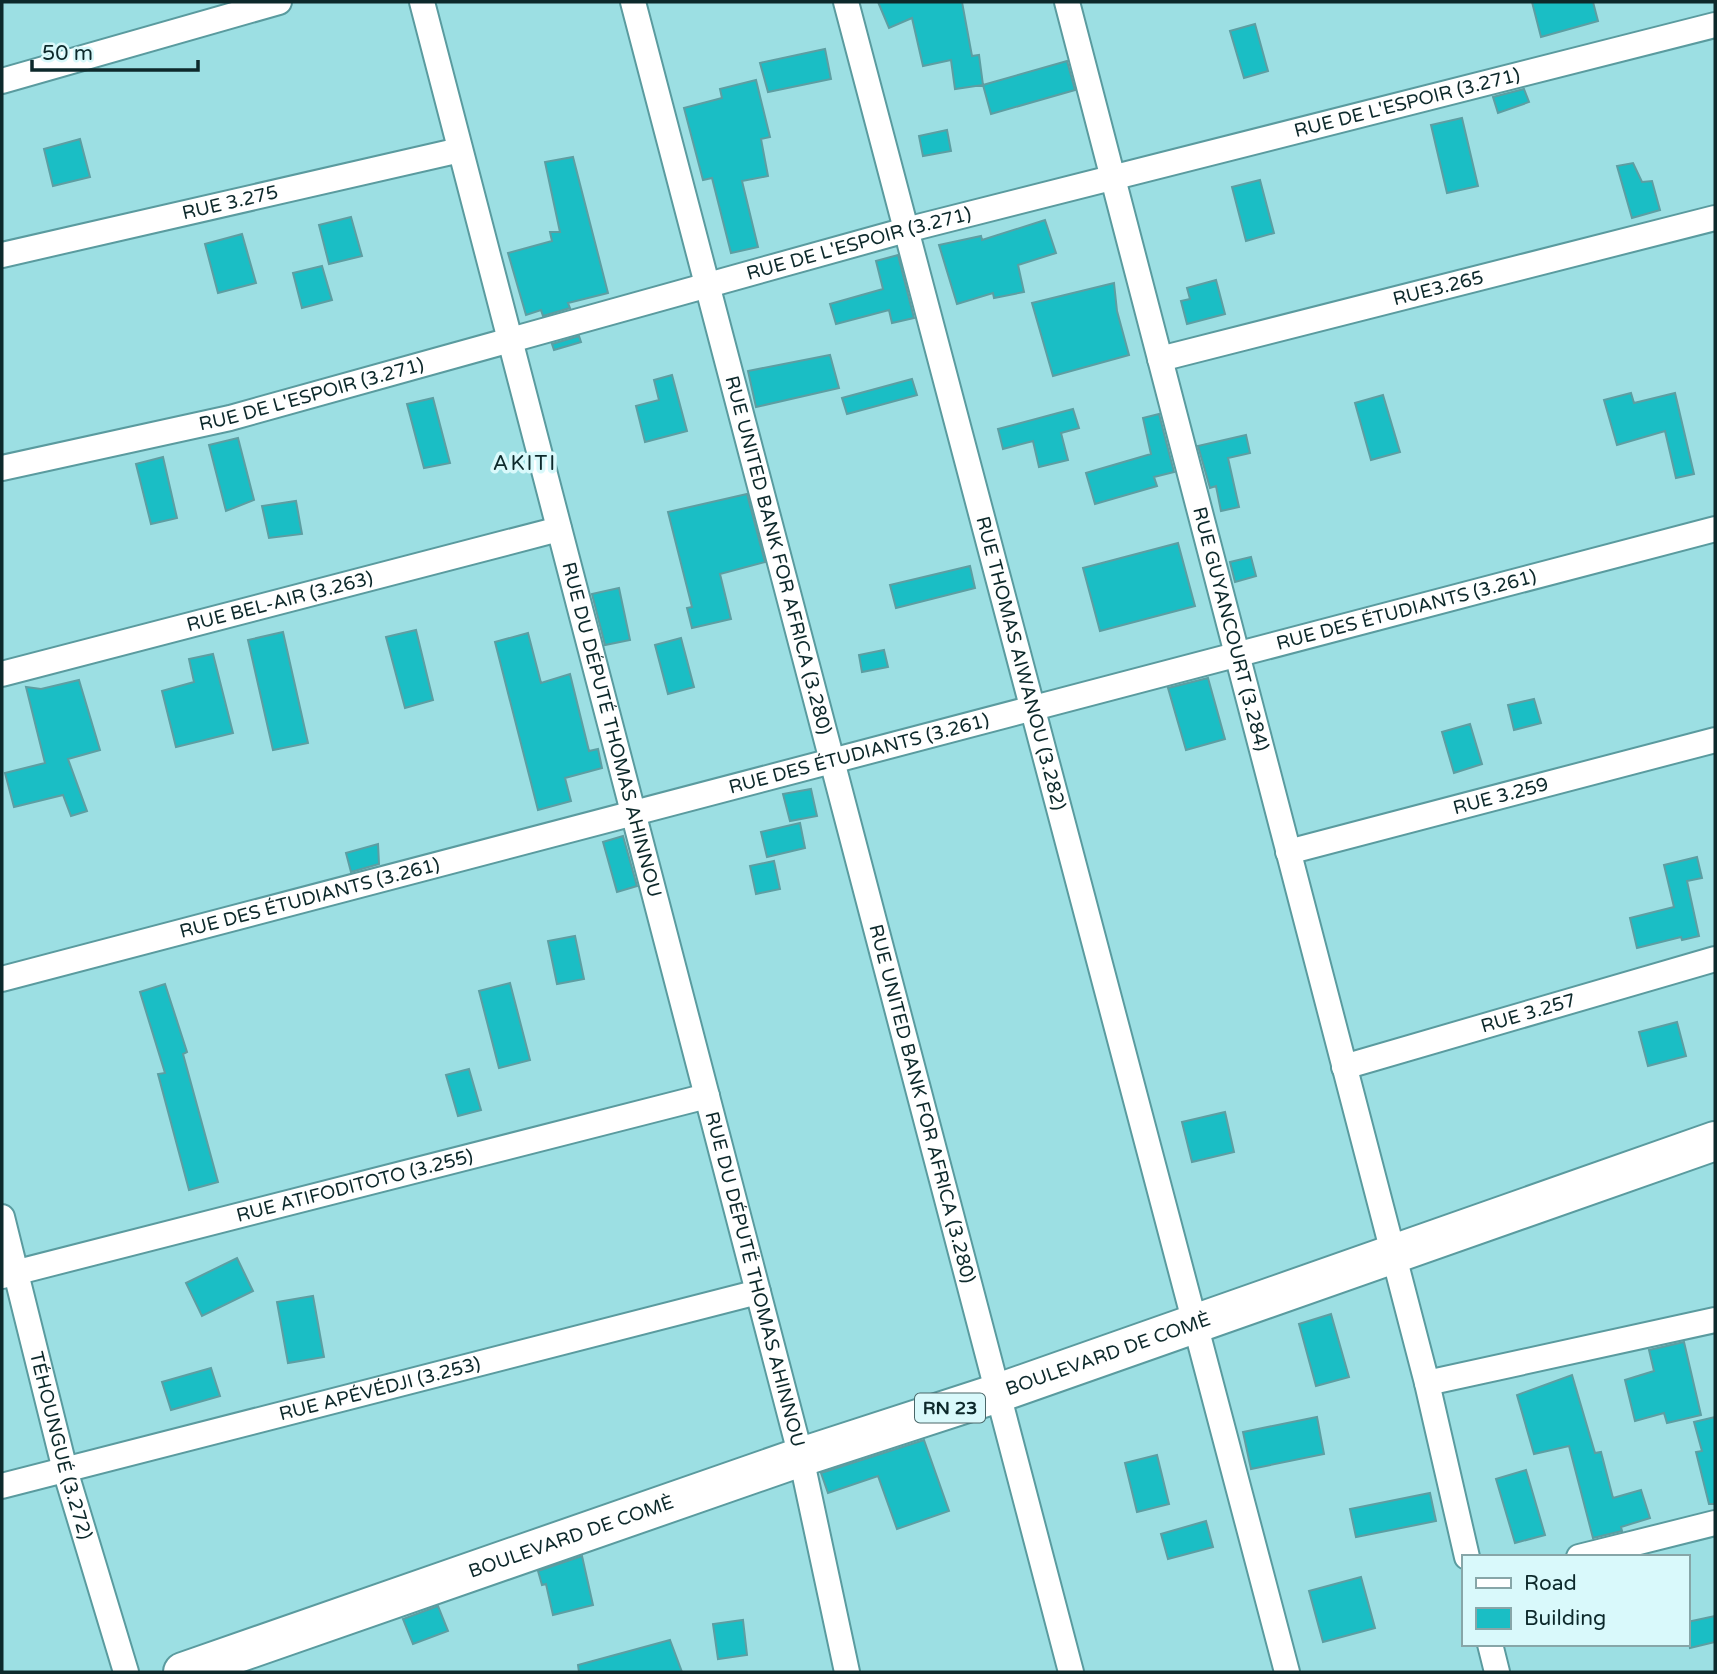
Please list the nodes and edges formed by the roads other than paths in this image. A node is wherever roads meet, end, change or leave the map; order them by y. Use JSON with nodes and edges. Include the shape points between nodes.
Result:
{"nodes":[{"id":1,"x":279,"y":2,"type":"edge"},
{"id":2,"x":422,"y":2,"type":"edge"},
{"id":3,"x":633,"y":2,"type":"edge"},
{"id":4,"x":846,"y":2,"type":"edge"},
{"id":5,"x":1067,"y":2,"type":"edge"},
{"id":6,"x":1715,"y":25,"type":"edge"},
{"id":7,"x":2,"y":81,"type":"edge"},
{"id":8,"x":460,"y":150,"type":"junction"},
{"id":9,"x":1112,"y":177,"type":"junction"},
{"id":10,"x":1715,"y":218,"type":"edge"},
{"id":11,"x":906,"y":230,"type":"junction"},
{"id":12,"x":2,"y":255,"type":"edge"},
{"id":13,"x":707,"y":286,"type":"junction"},
{"id":14,"x":510,"y":339,"type":"junction"},
{"id":15,"x":1160,"y":359,"type":"junction"},
{"id":16,"x":2,"y":468,"type":"edge"},
{"id":17,"x":559,"y":529,"type":"junction"},
{"id":18,"x":1715,"y":529,"type":"edge"},
{"id":19,"x":1237,"y":655,"type":"junction"},
{"id":20,"x":2,"y":674,"type":"edge"},
{"id":21,"x":1032,"y":709,"type":"junction"},
{"id":22,"x":1715,"y":740,"type":"edge"},
{"id":23,"x":832,"y":761,"type":"junction"},
{"id":24,"x":633,"y":813,"type":"junction"},
{"id":25,"x":1288,"y":852,"type":"junction"},
{"id":26,"x":1715,"y":959,"type":"edge"},
{"id":27,"x":2,"y":979,"type":"edge"},
{"id":28,"x":1344,"y":1067,"type":"junction"},
{"id":29,"x":707,"y":1096,"type":"junction"},
{"id":30,"x":1715,"y":1141,"type":"edge"},
{"id":31,"x":2,"y":1217,"type":"edge"},
{"id":32,"x":1393,"y":1256,"type":"junction"},
{"id":33,"x":9,"y":1274,"type":"edge"},
{"id":34,"x":758,"y":1292,"type":"junction"},
{"id":35,"x":1715,"y":1320,"type":"edge"},
{"id":36,"x":1195,"y":1324,"type":"junction"},
{"id":37,"x":1427,"y":1383,"type":"junction"},
{"id":38,"x":998,"y":1393,"type":"junction"},
{"id":39,"x":801,"y":1457,"type":"junction"},
{"id":40,"x":65,"y":1470,"type":"junction"},
{"id":41,"x":2,"y":1486,"type":"edge"},
{"id":42,"x":1715,"y":1523,"type":"edge"},
{"id":43,"x":1467,"y":1555,"type":"edge"},
{"id":44,"x":1587,"y":1555,"type":"edge"},
{"id":45,"x":1490,"y":1646,"type":"edge"},
{"id":46,"x":204,"y":1669,"type":"edge"},
{"id":47,"x":125,"y":1672,"type":"edge"},
{"id":48,"x":848,"y":1672,"type":"edge"},
{"id":49,"x":1071,"y":1672,"type":"edge"},
{"id":50,"x":1287,"y":1672,"type":"edge"},
{"id":51,"x":1497,"y":1672,"type":"edge"}],
"edges":[{"from":1,"to":7,"type":"street"},
{"from":2,"to":8,"type":"street","name":"RUE DU DÉPUTÉ THOMAS AHINNOU"},
{"from":3,"to":13,"type":"street","name":"RUE UNITED BANK FOR AFRICA (3.280)"},
{"from":4,"to":11,"type":"street","name":"RUE THOMAS AIWANOU (3.282)"},
{"from":5,"to":9,"type":"street","name":"RUE GUYANCOURT (3.284)"},
{"from":6,"to":9,"type":"street","name":"RUE DE L'ESPOIR (3.271)"},
{"from":8,"to":12,"type":"street","name":"RUE 3.275"},
{"from":8,"to":14,"type":"street","name":"RUE DU DÉPUTÉ THOMAS AHINNOU"},
{"from":9,"to":11,"type":"street","name":"RUE DE L'ESPOIR (3.271)"},
{"from":9,"to":15,"type":"street","name":"RUE GUYANCOURT (3.284)"},
{"from":10,"to":15,"type":"street","name":"RUE3.265"},
{"from":11,"to":13,"type":"street","name":"RUE DE L'ESPOIR (3.271)"},
{"from":11,"to":21,"type":"street","name":"RUE THOMAS AIWANOU (3.282)"},
{"from":13,"to":14,"type":"street","name":"RUE DE L'ESPOIR (3.271)"},
{"from":13,"to":23,"type":"street","name":"RUE UNITED BANK FOR AFRICA (3.280)"},
{"from":14,"to":16,"type":"street","name":"RUE DE L'ESPOIR (3.271)","via":[[230,418]]},
{"from":14,"to":17,"type":"street","name":"RUE DU DÉPUTÉ THOMAS AHINNOU"},
{"from":15,"to":19,"type":"street","name":"RUE GUYANCOURT (3.284)"},
{"from":17,"to":20,"type":"street","name":"RUE BEL-AIR (3.263)"},
{"from":17,"to":24,"type":"street","name":"RUE DU DÉPUTÉ THOMAS AHINNOU"},
{"from":18,"to":19,"type":"street","name":"RUE DES ÉTUDIANTS (3.261)"},
{"from":19,"to":21,"type":"street","name":"RUE DES ÉTUDIANTS (3.261)"},
{"from":19,"to":25,"type":"street","name":"RUE GUYANCOURT (3.284)"},
{"from":21,"to":23,"type":"street","name":"RUE DES ÉTUDIANTS (3.261)"},
{"from":21,"to":36,"type":"street","name":"RUE THOMAS AIWANOU (3.282)"},
{"from":22,"to":25,"type":"street","name":"RUE 3.259"},
{"from":23,"to":24,"type":"street","name":"RUE DES ÉTUDIANTS (3.261)"},
{"from":23,"to":38,"type":"street","name":"RUE UNITED BANK FOR AFRICA (3.280)"},
{"from":24,"to":27,"type":"street","name":"RUE DES ÉTUDIANTS (3.261)"},
{"from":24,"to":29,"type":"street","name":"RUE DU DÉPUTÉ THOMAS AHINNOU"},
{"from":25,"to":28,"type":"street","name":"RUE GUYANCOURT (3.284)"},
{"from":26,"to":28,"type":"street","name":"RUE 3.257"},
{"from":28,"to":32,"type":"street","name":"RUE GUYANCOURT (3.284)"},
{"from":29,"to":33,"type":"street","name":"RUE ATIFODITOTO (3.255)"},
{"from":29,"to":34,"type":"street","name":"RUE DU DÉPUTÉ THOMAS AHINNOU"},
{"from":30,"to":32,"type":"main road","name":"BOULEVARD DE COMÈ","number":"RN 23"},
{"from":31,"to":33,"type":"street","name":"TÉHOUNGUÉ (3.272)"},
{"from":32,"to":36,"type":"main road","name":"BOULEVARD DE COMÈ","number":"RN 23"},
{"from":32,"to":37,"type":"street","name":"RUE GUYANCOURT (3.284)"},
{"from":33,"to":40,"type":"street","name":"TÉHOUNGUÉ (3.272)"},
{"from":34,"to":39,"type":"street","name":"RUE DU DÉPUTÉ THOMAS AHINNOU"},
{"from":34,"to":40,"type":"street","name":"RUE APÉVÉDJI (3.253)"},
{"from":35,"to":37,"type":"street"},
{"from":36,"to":38,"type":"main road","name":"BOULEVARD DE COMÈ","number":"RN 23"},
{"from":36,"to":50,"type":"street","name":"RUE THOMAS AIWANOU (3.282)"},
{"from":37,"to":43,"type":"street","name":"RUE GUYANCOURT (3.284)"},
{"from":38,"to":39,"type":"main road","name":"BOULEVARD DE COMÈ","number":"RN 23"},
{"from":38,"to":49,"type":"street","name":"RUE UNITED BANK FOR AFRICA (3.280)"},
{"from":39,"to":46,"type":"main road","name":"BOULEVARD DE COMÈ","number":"RN 23"},
{"from":39,"to":48,"type":"street","name":"RUE DU DÉPUTÉ THOMAS AHINNOU"},
{"from":40,"to":41,"type":"street","name":"RUE APÉVÉDJI (3.253)"},
{"from":40,"to":47,"type":"street","name":"TÉHOUNGUÉ (3.272)"},
{"from":42,"to":44,"type":"street"},
{"from":45,"to":51,"type":"street"}]}
